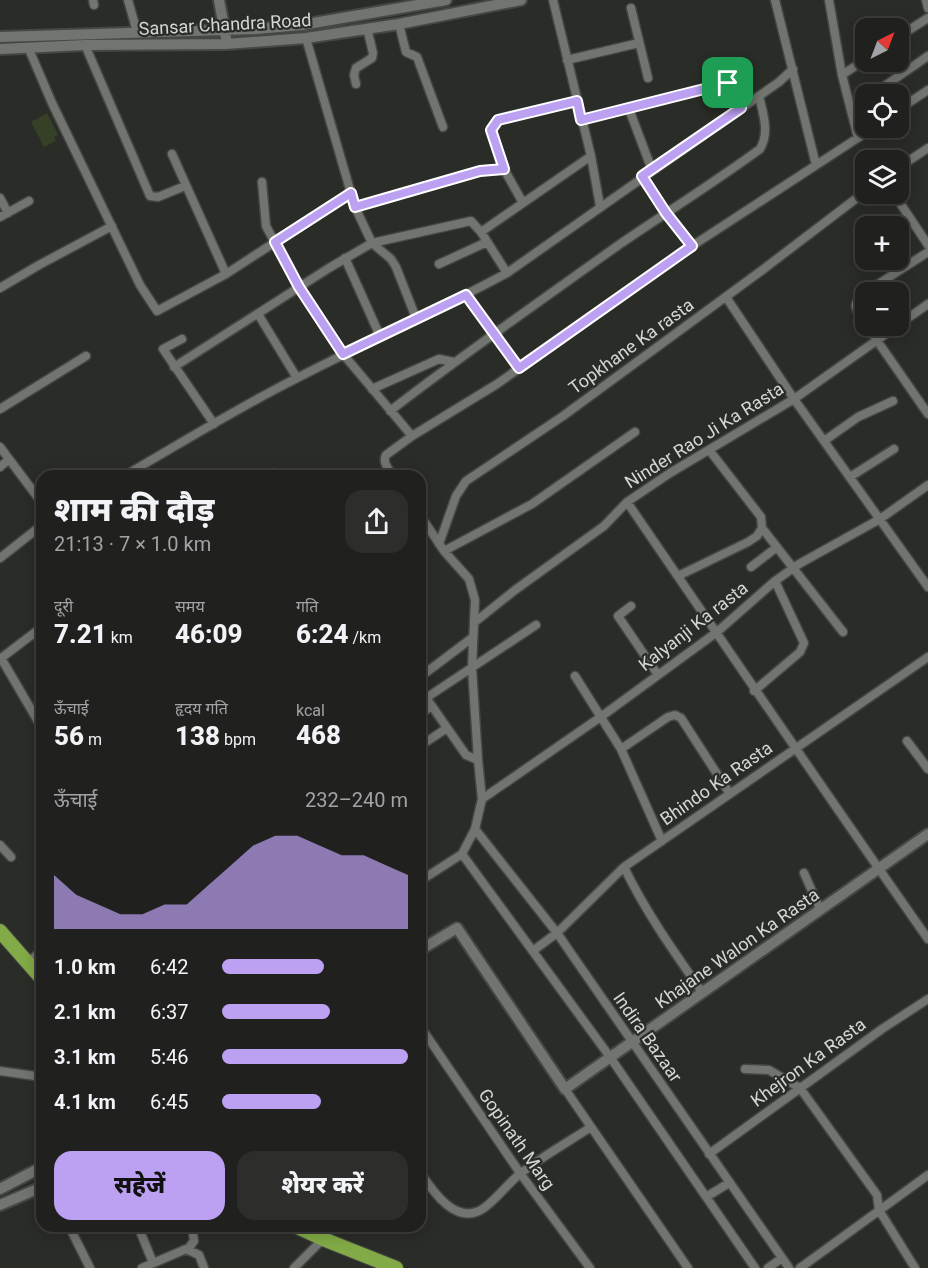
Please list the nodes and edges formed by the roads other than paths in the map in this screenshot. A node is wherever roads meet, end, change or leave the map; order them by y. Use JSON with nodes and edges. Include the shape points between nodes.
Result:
{"nodes":[{"id":1,"x":128,"y":0,"type":"edge"},
{"id":2,"x":219,"y":0,"type":"edge"},
{"id":3,"x":446,"y":0,"type":"edge"},
{"id":4,"x":522,"y":0,"type":"edge"},
{"id":5,"x":553,"y":0,"type":"edge"},
{"id":6,"x":775,"y":0,"type":"edge"},
{"id":7,"x":829,"y":0,"type":"edge"},
{"id":8,"x":926,"y":0,"type":"edge"},
{"id":9,"x":631,"y":8,"type":"dead end"},
{"id":10,"x":928,"y":8,"type":"edge"},
{"id":11,"x":928,"y":18,"type":"edge"},
{"id":12,"x":399,"y":24,"type":"junction"},
{"id":13,"x":367,"y":28,"type":"junction"},
{"id":14,"x":909,"y":30,"type":"edge"},
{"id":15,"x":225,"y":31,"type":"junction"},
{"id":16,"x":137,"y":32,"type":"junction"},
{"id":17,"x":0,"y":36,"type":"edge"},
{"id":18,"x":306,"y":38,"type":"junction"},
{"id":19,"x":639,"y":43,"type":"junction"},
{"id":20,"x":226,"y":44,"type":"junction"},
{"id":21,"x":85,"y":45,"type":"junction"},
{"id":22,"x":28,"y":47,"type":"junction"},
{"id":23,"x":0,"y":49,"type":"edge"},
{"id":24,"x":928,"y":56,"type":"edge"},
{"id":25,"x":567,"y":60,"type":"junction"},
{"id":26,"x":855,"y":66,"type":"edge"},
{"id":27,"x":793,"y":69,"type":"junction"},
{"id":28,"x":842,"y":75,"type":"junction"},
{"id":29,"x":648,"y":78,"type":"dead end"},
{"id":30,"x":356,"y":84,"type":"dead end"},
{"id":31,"x":887,"y":84,"type":"edge"},
{"id":32,"x":928,"y":90,"type":"edge"},
{"id":33,"x":759,"y":96,"type":"junction"},
{"id":34,"x":577,"y":101,"type":"junction"},
{"id":35,"x":909,"y":103,"type":"edge"},
{"id":36,"x":855,"y":107,"type":"edge"},
{"id":37,"x":741,"y":108,"type":"junction"},
{"id":38,"x":629,"y":109,"type":"junction"},
{"id":39,"x":850,"y":110,"type":"junction"},
{"id":40,"x":581,"y":120,"type":"junction"},
{"id":41,"x":443,"y":128,"type":"dead end"},
{"id":42,"x":855,"y":128,"type":"edge"},
{"id":43,"x":858,"y":138,"type":"edge"},
{"id":44,"x":928,"y":148,"type":"edge"},
{"id":45,"x":172,"y":154,"type":"dead end"},
{"id":46,"x":591,"y":156,"type":"junction"},
{"id":47,"x":909,"y":161,"type":"edge"},
{"id":48,"x":816,"y":165,"type":"junction"},
{"id":49,"x":504,"y":169,"type":"junction"},
{"id":50,"x":652,"y":170,"type":"junction"},
{"id":51,"x":642,"y":176,"type":"junction"},
{"id":52,"x":262,"y":182,"type":"dead end"},
{"id":53,"x":185,"y":186,"type":"junction"},
{"id":54,"x":351,"y":193,"type":"junction"},
{"id":55,"x":0,"y":198,"type":"edge"},
{"id":56,"x":855,"y":199,"type":"edge"},
{"id":57,"x":29,"y":201,"type":"dead end"},
{"id":58,"x":523,"y":203,"type":"junction"},
{"id":59,"x":901,"y":204,"type":"edge"},
{"id":60,"x":600,"y":206,"type":"junction"},
{"id":61,"x":355,"y":207,"type":"junction"},
{"id":62,"x":666,"y":213,"type":"junction"},
{"id":63,"x":4,"y":215,"type":"edge"},
{"id":64,"x":112,"y":226,"type":"junction"},
{"id":65,"x":481,"y":232,"type":"junction"},
{"id":66,"x":275,"y":242,"type":"junction"},
{"id":67,"x":487,"y":242,"type":"junction"},
{"id":68,"x":372,"y":243,"type":"junction"},
{"id":69,"x":928,"y":245,"type":"edge"},
{"id":70,"x":692,"y":246,"type":"junction"},
{"id":71,"x":928,"y":252,"type":"edge"},
{"id":72,"x":345,"y":258,"type":"junction"},
{"id":73,"x":439,"y":264,"type":"dead end"},
{"id":74,"x":507,"y":273,"type":"junction"},
{"id":75,"x":226,"y":274,"type":"junction"},
{"id":76,"x":883,"y":282,"type":"edge"},
{"id":77,"x":299,"y":287,"type":"junction"},
{"id":78,"x":0,"y":288,"type":"edge"},
{"id":79,"x":466,"y":295,"type":"junction"},
{"id":80,"x":726,"y":297,"type":"junction"},
{"id":81,"x":928,"y":304,"type":"edge"},
{"id":82,"x":258,"y":314,"type":"junction"},
{"id":83,"x":909,"y":317,"type":"edge"},
{"id":84,"x":416,"y":318,"type":"junction"},
{"id":85,"x":495,"y":332,"type":"junction"},
{"id":86,"x":380,"y":336,"type":"junction"},
{"id":87,"x":875,"y":336,"type":"edge"},
{"id":88,"x":882,"y":336,"type":"edge"},
{"id":89,"x":182,"y":339,"type":"dead end"},
{"id":90,"x":877,"y":339,"type":"junction"},
{"id":91,"x":343,"y":354,"type":"junction"},
{"id":92,"x":86,"y":356,"type":"dead end"},
{"id":93,"x":454,"y":362,"type":"junction"},
{"id":94,"x":174,"y":367,"type":"junction"},
{"id":95,"x":519,"y":368,"type":"junction"},
{"id":96,"x":297,"y":378,"type":"junction"},
{"id":97,"x":372,"y":389,"type":"junction"},
{"id":98,"x":794,"y":399,"type":"junction"},
{"id":99,"x":893,"y":401,"type":"dead end"},
{"id":100,"x":0,"y":409,"type":"edge"},
{"id":101,"x":390,"y":411,"type":"junction"},
{"id":102,"x":928,"y":414,"type":"edge"},
{"id":103,"x":214,"y":424,"type":"junction"},
{"id":104,"x":635,"y":432,"type":"dead end"},
{"id":105,"x":412,"y":436,"type":"junction"},
{"id":106,"x":824,"y":441,"type":"junction"},
{"id":107,"x":0,"y":447,"type":"edge"},
{"id":108,"x":894,"y":449,"type":"dead end"},
{"id":109,"x":710,"y":451,"type":"junction"},
{"id":110,"x":9,"y":459,"type":"junction"},
{"id":111,"x":0,"y":467,"type":"edge"},
{"id":112,"x":134,"y":470,"type":"edge"},
{"id":113,"x":389,"y":470,"type":"edge"},
{"id":114,"x":850,"y":477,"type":"junction"},
{"id":115,"x":928,"y":485,"type":"edge"},
{"id":116,"x":36,"y":495,"type":"edge"},
{"id":117,"x":627,"y":502,"type":"junction"},
{"id":118,"x":880,"y":519,"type":"junction"},
{"id":119,"x":426,"y":524,"type":"edge"},
{"id":120,"x":762,"y":528,"type":"junction"},
{"id":121,"x":36,"y":530,"type":"edge"},
{"id":122,"x":442,"y":547,"type":"junction"},
{"id":123,"x":777,"y":547,"type":"junction"},
{"id":124,"x":0,"y":558,"type":"edge"},
{"id":125,"x":751,"y":567,"type":"dead end"},
{"id":126,"x":793,"y":568,"type":"junction"},
{"id":127,"x":678,"y":576,"type":"junction"},
{"id":128,"x":775,"y":580,"type":"junction"},
{"id":129,"x":928,"y":587,"type":"edge"},
{"id":130,"x":631,"y":606,"type":"dead end"},
{"id":131,"x":475,"y":622,"type":"junction"},
{"id":132,"x":536,"y":626,"type":"dead end"},
{"id":133,"x":36,"y":632,"type":"edge"},
{"id":134,"x":717,"y":632,"type":"junction"},
{"id":135,"x":843,"y":632,"type":"dead end"},
{"id":136,"x":472,"y":638,"type":"junction"},
{"id":137,"x":928,"y":657,"type":"edge"},
{"id":138,"x":0,"y":659,"type":"edge"},
{"id":139,"x":472,"y":668,"type":"junction"},
{"id":140,"x":426,"y":672,"type":"edge"},
{"id":141,"x":658,"y":675,"type":"junction"},
{"id":142,"x":575,"y":676,"type":"dead end"},
{"id":143,"x":754,"y":691,"type":"junction"},
{"id":144,"x":426,"y":698,"type":"edge"},
{"id":145,"x":429,"y":702,"type":"junction"},
{"id":146,"x":426,"y":706,"type":"edge"},
{"id":147,"x":602,"y":716,"type":"junction"},
{"id":148,"x":36,"y":717,"type":"edge"},
{"id":149,"x":447,"y":728,"type":"junction"},
{"id":150,"x":907,"y":741,"type":"dead end"},
{"id":151,"x":426,"y":742,"type":"edge"},
{"id":152,"x":796,"y":748,"type":"junction"},
{"id":153,"x":621,"y":749,"type":"junction"},
{"id":154,"x":478,"y":760,"type":"junction"},
{"id":155,"x":928,"y":769,"type":"edge"},
{"id":156,"x":730,"y":794,"type":"junction"},
{"id":157,"x":482,"y":799,"type":"junction"},
{"id":158,"x":475,"y":829,"type":"junction"},
{"id":159,"x":928,"y":834,"type":"edge"},
{"id":160,"x":662,"y":841,"type":"junction"},
{"id":161,"x":0,"y":845,"type":"edge"},
{"id":162,"x":462,"y":854,"type":"junction"},
{"id":163,"x":11,"y":857,"type":"dead end"},
{"id":164,"x":624,"y":867,"type":"junction"},
{"id":165,"x":878,"y":868,"type":"junction"},
{"id":166,"x":804,"y":873,"type":"dead end"},
{"id":167,"x":426,"y":877,"type":"edge"},
{"id":168,"x":820,"y":909,"type":"junction"},
{"id":169,"x":0,"y":931,"type":"edge"},
{"id":170,"x":557,"y":933,"type":"junction"},
{"id":171,"x":928,"y":939,"type":"edge"},
{"id":172,"x":426,"y":946,"type":"edge"},
{"id":173,"x":534,"y":950,"type":"junction"},
{"id":174,"x":36,"y":956,"type":"edge"},
{"id":175,"x":28,"y":963,"type":"junction"},
{"id":176,"x":36,"y":972,"type":"edge"},
{"id":177,"x":702,"y":992,"type":"junction"},
{"id":178,"x":928,"y":999,"type":"edge"},
{"id":179,"x":426,"y":1035,"type":"edge"},
{"id":180,"x":631,"y":1042,"type":"junction"},
{"id":181,"x":610,"y":1057,"type":"junction"},
{"id":182,"x":745,"y":1069,"type":"dead end"},
{"id":183,"x":0,"y":1071,"type":"edge"},
{"id":184,"x":36,"y":1076,"type":"edge"},
{"id":185,"x":800,"y":1088,"type":"junction"},
{"id":186,"x":565,"y":1089,"type":"junction"},
{"id":187,"x":591,"y":1127,"type":"junction"},
{"id":188,"x":709,"y":1154,"type":"junction"},
{"id":189,"x":36,"y":1170,"type":"edge"},
{"id":190,"x":520,"y":1173,"type":"junction"},
{"id":191,"x":928,"y":1175,"type":"edge"},
{"id":192,"x":426,"y":1181,"type":"edge"},
{"id":193,"x":729,"y":1183,"type":"junction"},
{"id":194,"x":0,"y":1189,"type":"edge"},
{"id":195,"x":36,"y":1190,"type":"edge"},
{"id":196,"x":706,"y":1197,"type":"junction"},
{"id":197,"x":0,"y":1205,"type":"edge"},
{"id":198,"x":879,"y":1210,"type":"junction"},
{"id":199,"x":72,"y":1232,"type":"edge"},
{"id":200,"x":140,"y":1232,"type":"edge"},
{"id":201,"x":193,"y":1232,"type":"edge"},
{"id":202,"x":308,"y":1232,"type":"edge"},
{"id":203,"x":323,"y":1239,"type":"junction"},
{"id":204,"x":188,"y":1249,"type":"junction"},
{"id":205,"x":782,"y":1258,"type":"junction"},
{"id":206,"x":153,"y":1263,"type":"junction"},
{"id":207,"x":90,"y":1268,"type":"edge"},
{"id":208,"x":142,"y":1268,"type":"edge"},
{"id":209,"x":204,"y":1268,"type":"edge"},
{"id":210,"x":294,"y":1268,"type":"edge"},
{"id":211,"x":396,"y":1268,"type":"edge"},
{"id":212,"x":590,"y":1268,"type":"edge"},
{"id":213,"x":688,"y":1268,"type":"edge"},
{"id":214,"x":755,"y":1268,"type":"edge"},
{"id":215,"x":768,"y":1268,"type":"edge"},
{"id":216,"x":789,"y":1268,"type":"edge"},
{"id":217,"x":800,"y":1268,"type":"edge"},
{"id":218,"x":915,"y":1268,"type":"edge"}],
"edges":[{"from":1,"to":16,"type":"street"},
{"from":2,"to":15,"type":"street"},
{"from":3,"to":15,"type":"street","name":"Sansar Chandra Road","via":[[302,25]]},
{"from":4,"to":12,"type":"street","name":"Sansar Chandra Road"},
{"from":5,"to":25,"type":"street"},
{"from":6,"to":27,"type":"street"},
{"from":7,"to":28,"type":"street"},
{"from":8,"to":10,"type":"street"},
{"from":9,"to":19,"type":"street"},
{"from":11,"to":14,"type":"street"},
{"from":12,"to":13,"type":"street","name":"Sansar Chandra Road"},
{"from":12,"to":41,"type":"street","via":[[406,52],[417,57]]},
{"from":13,"to":18,"type":"street","name":"Sansar Chandra Road"},
{"from":13,"to":30,"type":"street","via":[[372,58],[356,68]]},
{"from":15,"to":16,"type":"street","name":"Sansar Chandra Road"},
{"from":15,"to":20,"type":"street"},
{"from":16,"to":17,"type":"street","name":"Sansar Chandra Road"},
{"from":18,"to":20,"type":"street","name":"Sansar Chandra Road"},
{"from":18,"to":54,"type":"street"},
{"from":19,"to":25,"type":"street"},
{"from":19,"to":29,"type":"street"},
{"from":20,"to":21,"type":"street","name":"Sansar Chandra Road"},
{"from":21,"to":22,"type":"street","name":"Sansar Chandra Road"},
{"from":21,"to":53,"type":"street","via":[[150,196],[158,197]]},
{"from":22,"to":23,"type":"street","name":"Sansar Chandra Road"},
{"from":22,"to":64,"type":"street"},
{"from":24,"to":31,"type":"street"},
{"from":25,"to":34,"type":"street"},
{"from":26,"to":28,"type":"street"},
{"from":27,"to":33,"type":"street"},
{"from":27,"to":48,"type":"street"},
{"from":28,"to":39,"type":"street"},
{"from":32,"to":35,"type":"street"},
{"from":33,"to":37,"type":"street"},
{"from":33,"to":62,"type":"street","via":[[766,132],[760,149]]},
{"from":34,"to":40,"type":"street"},
{"from":34,"to":49,"type":"street","via":[[498,120],[491,130]]},
{"from":36,"to":39,"type":"street"},
{"from":37,"to":38,"type":"street","via":[[733,85],[728,83]]},
{"from":37,"to":50,"type":"street"},
{"from":38,"to":40,"type":"street"},
{"from":38,"to":50,"type":"street"},
{"from":39,"to":42,"type":"street"},
{"from":40,"to":46,"type":"street"},
{"from":43,"to":48,"type":"street"},
{"from":44,"to":47,"type":"street"},
{"from":45,"to":53,"type":"street"},
{"from":46,"to":58,"type":"street"},
{"from":46,"to":60,"type":"street"},
{"from":48,"to":70,"type":"street"},
{"from":49,"to":58,"type":"street"},
{"from":49,"to":61,"type":"street","via":[[480,171]]},
{"from":50,"to":51,"type":"street"},
{"from":51,"to":60,"type":"street"},
{"from":51,"to":62,"type":"street"},
{"from":52,"to":66,"type":"street","via":[[266,226]]},
{"from":53,"to":75,"type":"street"},
{"from":54,"to":61,"type":"street"},
{"from":54,"to":66,"type":"street"},
{"from":55,"to":63,"type":"street"},
{"from":56,"to":80,"type":"street","name":"Topkhane Ka rasta"},
{"from":57,"to":63,"type":"street"},
{"from":58,"to":65,"type":"street"},
{"from":59,"to":69,"type":"street"},
{"from":60,"to":74,"type":"street"},
{"from":61,"to":68,"type":"street"},
{"from":62,"to":70,"type":"street"},
{"from":62,"to":85,"type":"street"},
{"from":64,"to":75,"type":"street","via":[[157,311]]},
{"from":64,"to":78,"type":"street"},
{"from":65,"to":67,"type":"street"},
{"from":65,"to":68,"type":"street","via":[[465,220]]},
{"from":66,"to":75,"type":"street"},
{"from":66,"to":77,"type":"street"},
{"from":67,"to":73,"type":"street"},
{"from":67,"to":74,"type":"street"},
{"from":68,"to":72,"type":"street"},
{"from":68,"to":84,"type":"street","via":[[396,267]]},
{"from":70,"to":95,"type":"street"},
{"from":71,"to":76,"type":"street"},
{"from":72,"to":77,"type":"street"},
{"from":72,"to":86,"type":"street"},
{"from":74,"to":79,"type":"street"},
{"from":77,"to":82,"type":"street"},
{"from":77,"to":91,"type":"street"},
{"from":79,"to":84,"type":"street"},
{"from":79,"to":85,"type":"street"},
{"from":80,"to":98,"type":"street"},
{"from":80,"to":122,"type":"street","name":"Topkhane Ka rasta","via":[[466,482],[456,496]]},
{"from":81,"to":83,"type":"street","name":"Ninder Rao Ji Ka Rasta"},
{"from":82,"to":94,"type":"street"},
{"from":82,"to":96,"type":"street"},
{"from":84,"to":86,"type":"street"},
{"from":85,"to":93,"type":"street"},
{"from":85,"to":95,"type":"street"},
{"from":86,"to":91,"type":"street"},
{"from":87,"to":90,"type":"street"},
{"from":88,"to":90,"type":"street","name":"Ninder Rao Ji Ka Rasta"},
{"from":89,"to":94,"type":"street","via":[[163,349]]},
{"from":90,"to":98,"type":"street","name":"Ninder Rao Ji Ka Rasta"},
{"from":90,"to":102,"type":"street"},
{"from":91,"to":96,"type":"street"},
{"from":91,"to":97,"type":"street"},
{"from":92,"to":100,"type":"street"},
{"from":93,"to":97,"type":"street","via":[[439,359]]},
{"from":93,"to":101,"type":"street"},
{"from":94,"to":103,"type":"street"},
{"from":95,"to":105,"type":"street"},
{"from":96,"to":103,"type":"street"},
{"from":97,"to":101,"type":"street"},
{"from":98,"to":106,"type":"street"},
{"from":98,"to":109,"type":"street","name":"Ninder Rao Ji Ka Rasta"},
{"from":99,"to":106,"type":"street","via":[[858,417]]},
{"from":101,"to":105,"type":"street"},
{"from":103,"to":112,"type":"street"},
{"from":104,"to":122,"type":"street","via":[[532,504]]},
{"from":105,"to":113,"type":"street","via":[[386,455],[384,463]]},
{"from":106,"to":114,"type":"street"},
{"from":107,"to":110,"type":"street"},
{"from":108,"to":114,"type":"street"},
{"from":109,"to":117,"type":"street","name":"Ninder Rao Ji Ka Rasta"},
{"from":109,"to":120,"type":"street","via":[[761,517]]},
{"from":110,"to":111,"type":"street"},
{"from":110,"to":116,"type":"street"},
{"from":114,"to":118,"type":"street"},
{"from":115,"to":118,"type":"street","name":"Kalyanji Ka rasta"},
{"from":117,"to":127,"type":"street"},
{"from":117,"to":131,"type":"street","name":"Ninder Rao Ji Ka Rasta","via":[[604,526]]},
{"from":118,"to":126,"type":"street","name":"Kalyanji Ka rasta"},
{"from":118,"to":129,"type":"street"},
{"from":119,"to":122,"type":"street"},
{"from":120,"to":123,"type":"street"},
{"from":120,"to":127,"type":"street","via":[[748,542]]},
{"from":121,"to":124,"type":"street"},
{"from":122,"to":131,"type":"street","via":[[469,579],[475,600]]},
{"from":123,"to":125,"type":"street"},
{"from":123,"to":126,"type":"street"},
{"from":126,"to":128,"type":"street","name":"Kalyanji Ka rasta"},
{"from":126,"to":135,"type":"street"},
{"from":127,"to":134,"type":"street"},
{"from":128,"to":134,"type":"street","name":"Kalyanji Ka rasta"},
{"from":128,"to":143,"type":"street","via":[[804,642],[800,652]]},
{"from":130,"to":141,"type":"street","via":[[618,616]]},
{"from":131,"to":136,"type":"street"},
{"from":132,"to":139,"type":"street"},
{"from":133,"to":138,"type":"street"},
{"from":134,"to":141,"type":"street","name":"Kalyanji Ka rasta"},
{"from":134,"to":143,"type":"street"},
{"from":136,"to":139,"type":"street"},
{"from":136,"to":140,"type":"street"},
{"from":137,"to":152,"type":"street","name":"Bhindo Ka Rasta"},
{"from":138,"to":148,"type":"street"},
{"from":139,"to":145,"type":"street"},
{"from":139,"to":154,"type":"street"},
{"from":141,"to":147,"type":"street","name":"Kalyanji Ka rasta"},
{"from":142,"to":147,"type":"street"},
{"from":143,"to":152,"type":"street"},
{"from":144,"to":145,"type":"street"},
{"from":145,"to":146,"type":"street"},
{"from":145,"to":149,"type":"street"},
{"from":147,"to":153,"type":"street"},
{"from":147,"to":157,"type":"street","name":"Kalyanji Ka rasta"},
{"from":149,"to":151,"type":"street"},
{"from":149,"to":154,"type":"street","via":[[466,755]]},
{"from":150,"to":155,"type":"street"},
{"from":152,"to":156,"type":"street","name":"Bhindo Ka Rasta"},
{"from":152,"to":165,"type":"street"},
{"from":153,"to":156,"type":"street","via":[[675,715],[681,718]]},
{"from":153,"to":160,"type":"street"},
{"from":154,"to":157,"type":"street"},
{"from":156,"to":160,"type":"street","name":"Bhindo Ka Rasta"},
{"from":157,"to":158,"type":"street"},
{"from":158,"to":162,"type":"street"},
{"from":158,"to":170,"type":"street","name":"Indira Bazaar"},
{"from":159,"to":165,"type":"street","name":"Khajane Walon Ka Rasta"},
{"from":160,"to":164,"type":"street","name":"Bhindo Ka Rasta"},
{"from":161,"to":163,"type":"street"},
{"from":162,"to":167,"type":"street"},
{"from":162,"to":173,"type":"street"},
{"from":164,"to":170,"type":"street","name":"Bhindo Ka Rasta"},
{"from":164,"to":177,"type":"street"},
{"from":165,"to":168,"type":"street","name":"Khajane Walon Ka Rasta"},
{"from":165,"to":171,"type":"street"},
{"from":166,"to":168,"type":"street"},
{"from":168,"to":177,"type":"street","name":"Khajane Walon Ka Rasta"},
{"from":169,"to":175,"type":"highway"},
{"from":170,"to":173,"type":"street","name":"Bhindo Ka Rasta"},
{"from":170,"to":180,"type":"street","name":"Indira Bazaar"},
{"from":172,"to":186,"type":"street","via":[[457,928]]},
{"from":173,"to":181,"type":"street"},
{"from":174,"to":175,"type":"street"},
{"from":175,"to":176,"type":"highway"},
{"from":177,"to":180,"type":"street","name":"Khajane Walon Ka Rasta"},
{"from":178,"to":185,"type":"street","name":"Khejron Ka Rasta"},
{"from":179,"to":190,"type":"street","name":"Gopinath Marg"},
{"from":180,"to":181,"type":"street","name":"Khajane Walon Ka Rasta"},
{"from":180,"to":188,"type":"street","name":"Indira Bazaar"},
{"from":181,"to":186,"type":"street","name":"Khajane Walon Ka Rasta"},
{"from":181,"to":196,"type":"street"},
{"from":182,"to":185,"type":"street","via":[[768,1070]]},
{"from":183,"to":184,"type":"street"},
{"from":185,"to":188,"type":"street","name":"Khejron Ka Rasta"},
{"from":185,"to":198,"type":"street","via":[[877,1195]]},
{"from":186,"to":187,"type":"street"},
{"from":187,"to":190,"type":"street"},
{"from":187,"to":213,"type":"street"},
{"from":188,"to":193,"type":"street","name":"Indira Bazaar"},
{"from":189,"to":194,"type":"street"},
{"from":190,"to":192,"type":"street","via":[[486,1207],[465,1213],[449,1208]]},
{"from":190,"to":212,"type":"street","name":"Gopinath Marg"},
{"from":191,"to":198,"type":"street"},
{"from":193,"to":196,"type":"street"},
{"from":193,"to":205,"type":"street","name":"Indira Bazaar"},
{"from":195,"to":197,"type":"street"},
{"from":196,"to":214,"type":"street"},
{"from":198,"to":217,"type":"street"},
{"from":198,"to":218,"type":"street"},
{"from":199,"to":207,"type":"street"},
{"from":200,"to":206,"type":"street"},
{"from":201,"to":204,"type":"street","via":[[194,1241]]},
{"from":202,"to":203,"type":"highway"},
{"from":203,"to":210,"type":"street"},
{"from":203,"to":211,"type":"highway"},
{"from":204,"to":206,"type":"street"},
{"from":204,"to":209,"type":"street","via":[[199,1255]]},
{"from":205,"to":215,"type":"street"},
{"from":205,"to":216,"type":"street","name":"Indira Bazaar"},
{"from":206,"to":208,"type":"street"}]}
